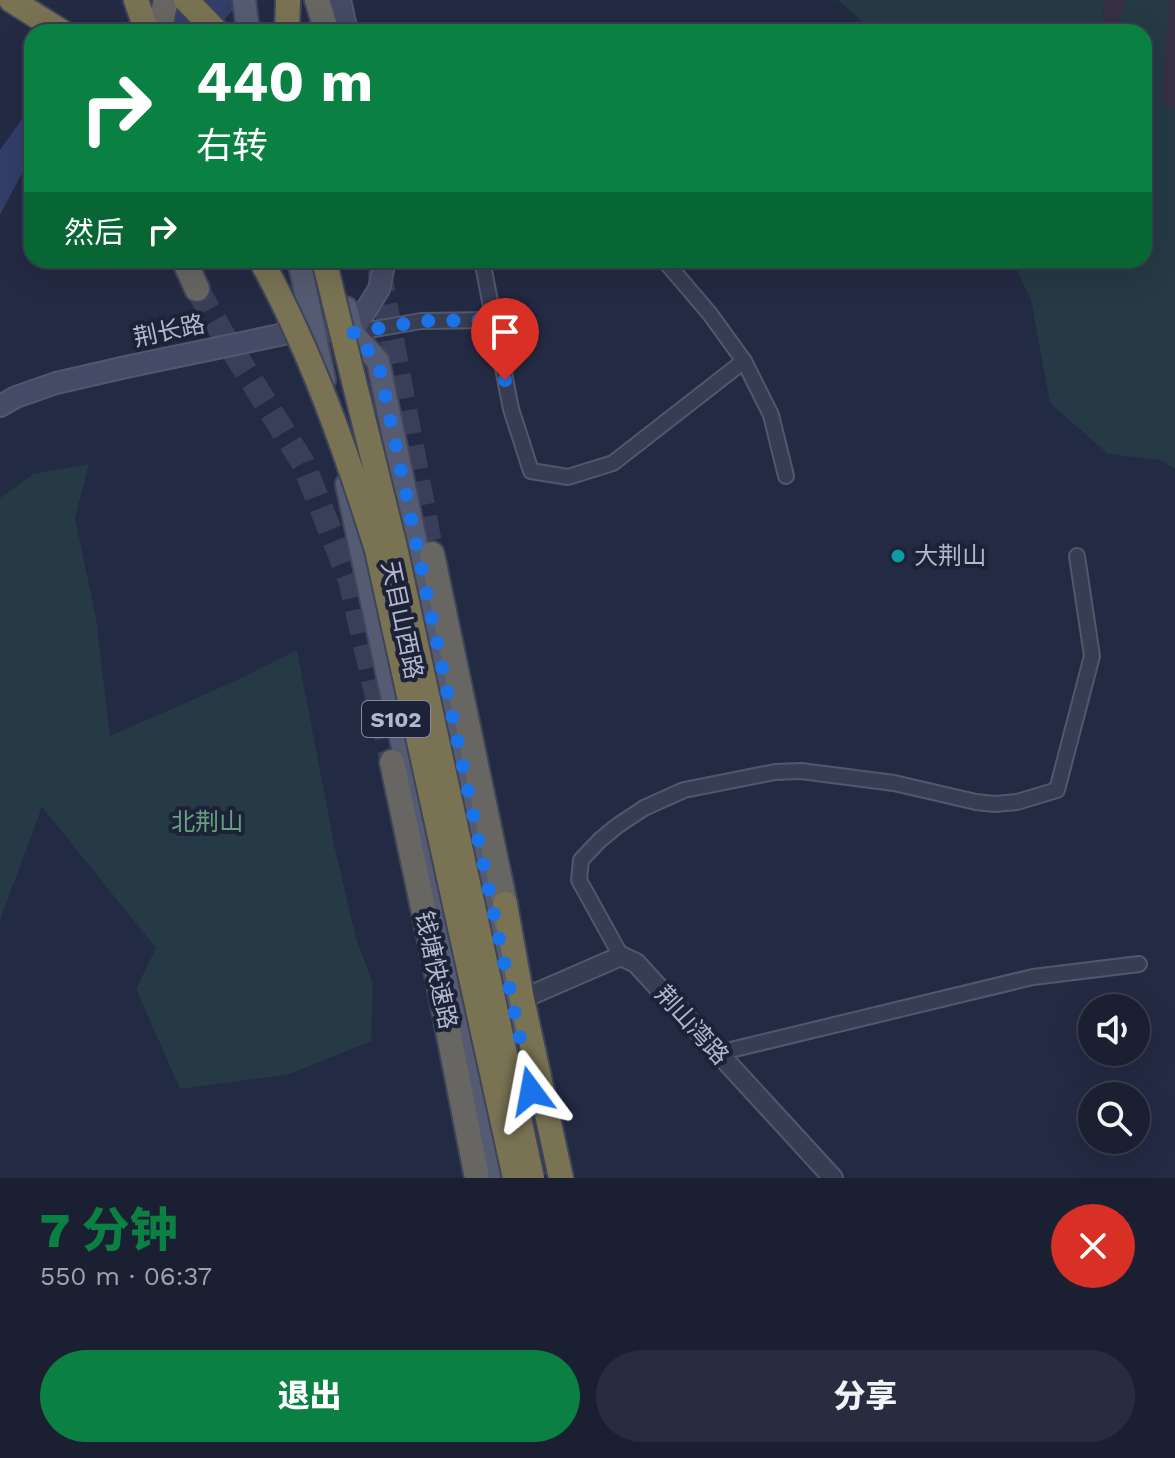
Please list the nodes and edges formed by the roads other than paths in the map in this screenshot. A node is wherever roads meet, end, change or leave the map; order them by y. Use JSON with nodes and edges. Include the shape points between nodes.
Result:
{"nodes":[{"id":1,"x":11,"y":0,"type":"edge"},
{"id":2,"x":136,"y":0,"type":"edge"},
{"id":3,"x":186,"y":0,"type":"edge"},
{"id":4,"x":276,"y":0,"type":"edge"},
{"id":5,"x":288,"y":0,"type":"edge"},
{"id":6,"x":317,"y":0,"type":"edge"},
{"id":7,"x":340,"y":0,"type":"edge"},
{"id":8,"x":239,"y":2,"type":"edge"},
{"id":9,"x":159,"y":21,"type":"edge"},
{"id":10,"x":49,"y":24,"type":"edge"},
{"id":11,"x":209,"y":24,"type":"edge"},
{"id":12,"x":238,"y":24,"type":"edge"},
{"id":13,"x":246,"y":24,"type":"edge"},
{"id":14,"x":283,"y":24,"type":"edge"},
{"id":15,"x":286,"y":24,"type":"edge"},
{"id":16,"x":324,"y":24,"type":"edge"},
{"id":17,"x":345,"y":24,"type":"edge"},
{"id":18,"x":188,"y":268,"type":"edge"},
{"id":19,"x":265,"y":268,"type":"edge"},
{"id":20,"x":301,"y":268,"type":"edge"},
{"id":21,"x":326,"y":268,"type":"edge"},
{"id":22,"x":336,"y":268,"type":"edge"},
{"id":23,"x":383,"y":268,"type":"edge"},
{"id":24,"x":483,"y":268,"type":"edge"},
{"id":25,"x":671,"y":268,"type":"edge"},
{"id":26,"x":197,"y":289,"type":"tunnel mouth"},
{"id":27,"x":493,"y":320,"type":"junction"},
{"id":28,"x":313,"y":328,"type":"junction"},
{"id":29,"x":352,"y":333,"type":"junction"},
{"id":30,"x":744,"y":361,"type":"junction"},
{"id":31,"x":0,"y":406,"type":"edge"},
{"id":32,"x":786,"y":476,"type":"dead end"},
{"id":33,"x":432,"y":554,"type":"tunnel mouth"},
{"id":34,"x":1077,"y":556,"type":"dead end"},
{"id":35,"x":392,"y":762,"type":"tunnel mouth"},
{"id":36,"x":621,"y":956,"type":"junction"},
{"id":37,"x":1139,"y":964,"type":"dead end"},
{"id":38,"x":516,"y":1002,"type":"junction"},
{"id":39,"x":718,"y":1053,"type":"junction"},
{"id":40,"x":477,"y":1178,"type":"edge"},
{"id":41,"x":495,"y":1178,"type":"edge"},
{"id":42,"x":515,"y":1178,"type":"edge"},
{"id":43,"x":532,"y":1178,"type":"edge"},
{"id":44,"x":550,"y":1178,"type":"edge"},
{"id":45,"x":561,"y":1178,"type":"edge"},
{"id":46,"x":833,"y":1178,"type":"edge"}],
"edges":[{"from":1,"to":10,"type":"highway"},
{"from":2,"to":9,"type":"highway"},
{"from":3,"to":11,"type":"highway"},
{"from":4,"to":14,"type":"main road"},
{"from":5,"to":15,"type":"highway"},
{"from":6,"to":16,"type":"highway"},
{"from":7,"to":17,"type":"main road"},
{"from":8,"to":12,"type":"main road"},
{"from":8,"to":13,"type":"main road"},
{"from":18,"to":26,"type":"highway"},
{"from":19,"to":42,"type":"highway","bridge":true,"via":[[315,372],[377,550]]},
{"from":20,"to":28,"type":"main road","name":"天目山西路","number":"S102"},
{"from":21,"to":43,"type":"highway","bridge":true,"via":[[395,547]]},
{"from":22,"to":29,"type":"main road","name":"天目山西路","number":"S102"},
{"from":23,"to":29,"type":"main road","via":[[379,289]]},
{"from":24,"to":27,"type":"street"},
{"from":25,"to":30,"type":"street"},
{"from":27,"to":29,"type":"street","via":[[421,321]]},
{"from":27,"to":30,"type":"street","via":[[511,409],[531,471],[568,477],[613,463]]},
{"from":28,"to":29,"type":"main road","name":"荆长路"},
{"from":28,"to":31,"type":"main road","name":"荆长路","via":[[56,383]]},
{"from":28,"to":41,"type":"main road","name":"天目山西路","number":"S102"},
{"from":29,"to":38,"type":"main road","name":"天目山西路","number":"S102","via":[[378,361]]},
{"from":30,"to":32,"type":"street","via":[[771,415]]},
{"from":33,"to":38,"type":"highway","via":[[505,904]]},
{"from":34,"to":36,"type":"street","via":[[1092,656],[1057,790],[995,804],[801,771],[684,790],[626,820],[581,860],[579,880]]},
{"from":35,"to":40,"type":"highway","name":"钱塘快速路"},
{"from":36,"to":38,"type":"street"},
{"from":36,"to":39,"type":"street","name":"荆山湾路","via":[[636,963]]},
{"from":37,"to":39,"type":"street","via":[[1033,977]]},
{"from":38,"to":44,"type":"main road","name":"天目山西路","number":"S102"},
{"from":38,"to":45,"type":"highway"},
{"from":39,"to":46,"type":"street","name":"荆山湾路"}]}
